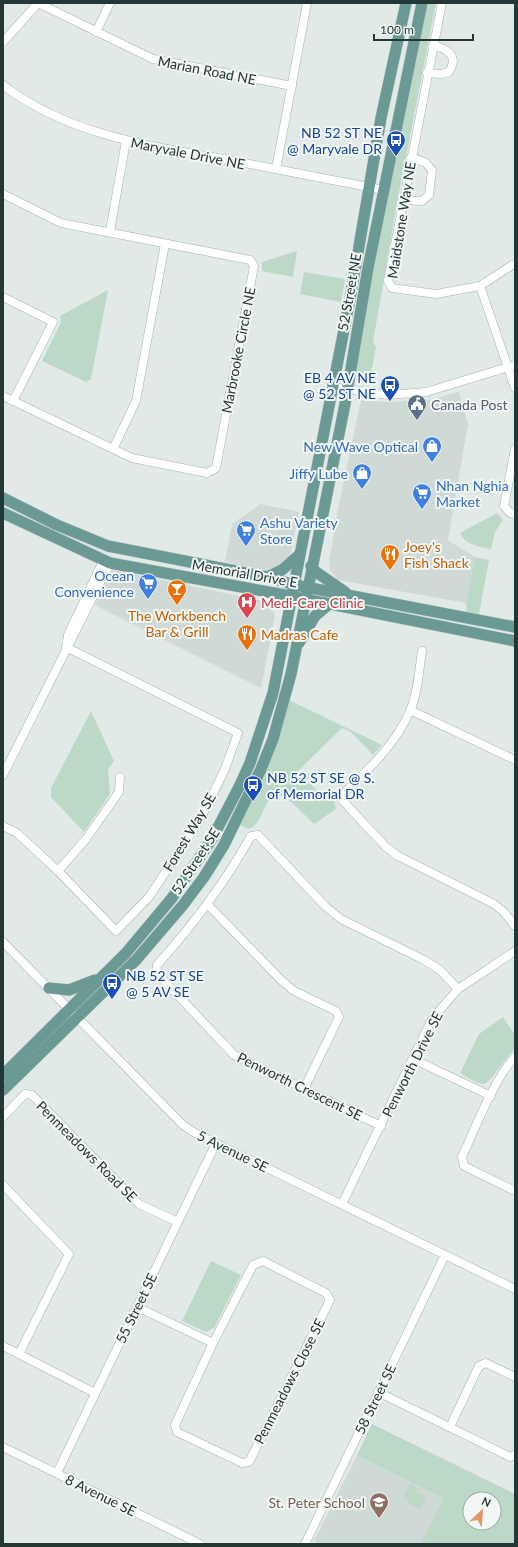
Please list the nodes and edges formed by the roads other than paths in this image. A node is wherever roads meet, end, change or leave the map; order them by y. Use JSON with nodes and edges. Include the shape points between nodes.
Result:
{"nodes":[{"id":1,"x":38,"y":3,"type":"edge"},
{"id":2,"x":110,"y":3,"type":"edge"},
{"id":3,"x":307,"y":3,"type":"edge"},
{"id":4,"x":406,"y":3,"type":"edge"},
{"id":5,"x":422,"y":3,"type":"edge"},
{"id":6,"x":442,"y":3,"type":"edge"},
{"id":7,"x":96,"y":32,"type":"junction"},
{"id":8,"x":3,"y":42,"type":"edge"},
{"id":9,"x":433,"y":45,"type":"junction"},
{"id":10,"x":427,"y":73,"type":"junction"},
{"id":11,"x":3,"y":85,"type":"edge"},
{"id":12,"x":292,"y":86,"type":"junction"},
{"id":13,"x":126,"y":141,"type":"junction"},
{"id":14,"x":411,"y":157,"type":"junction"},
{"id":15,"x":276,"y":169,"type":"junction"},
{"id":16,"x":369,"y":187,"type":"junction"},
{"id":17,"x":384,"y":190,"type":"junction"},
{"id":18,"x":3,"y":194,"type":"edge"},
{"id":19,"x":403,"y":200,"type":"junction"},
{"id":20,"x":110,"y":231,"type":"junction"},
{"id":21,"x":165,"y":244,"type":"junction"},
{"id":22,"x":512,"y":265,"type":"dead end"},
{"id":23,"x":480,"y":286,"type":"junction"},
{"id":24,"x":3,"y":296,"type":"edge"},
{"id":25,"x":511,"y":366,"type":"edge"},
{"id":26,"x":332,"y":386,"type":"junction"},
{"id":27,"x":515,"y":388,"type":"edge"},
{"id":28,"x":348,"y":390,"type":"junction"},
{"id":29,"x":3,"y":396,"type":"edge"},
{"id":30,"x":13,"y":401,"type":"junction"},
{"id":31,"x":113,"y":449,"type":"junction"},
{"id":32,"x":515,"y":449,"type":"edge"},
{"id":33,"x":3,"y":498,"type":"edge"},
{"id":34,"x":3,"y":513,"type":"edge"},
{"id":35,"x":515,"y":514,"type":"edge"},
{"id":36,"x":299,"y":555,"type":"junction"},
{"id":37,"x":106,"y":562,"type":"junction"},
{"id":38,"x":312,"y":566,"type":"junction"},
{"id":39,"x":267,"y":577,"type":"junction"},
{"id":40,"x":294,"y":585,"type":"junction"},
{"id":41,"x":307,"y":587,"type":"junction"},
{"id":42,"x":262,"y":591,"type":"junction"},
{"id":43,"x":349,"y":595,"type":"junction"},
{"id":44,"x":292,"y":596,"type":"junction"},
{"id":45,"x":304,"y":599,"type":"junction"},
{"id":46,"x":329,"y":604,"type":"junction"},
{"id":47,"x":288,"y":614,"type":"junction"},
{"id":48,"x":515,"y":627,"type":"edge"},
{"id":49,"x":515,"y":641,"type":"edge"},
{"id":50,"x":66,"y":647,"type":"junction"},
{"id":51,"x":296,"y":649,"type":"junction"},
{"id":52,"x":422,"y":651,"type":"dead end"},
{"id":53,"x":410,"y":710,"type":"junction"},
{"id":54,"x":515,"y":760,"type":"edge"},
{"id":55,"x":3,"y":775,"type":"edge"},
{"id":56,"x":120,"y":777,"type":"dead end"},
{"id":57,"x":3,"y":826,"type":"edge"},
{"id":58,"x":58,"y":871,"type":"junction"},
{"id":59,"x":208,"y":905,"type":"junction"},
{"id":60,"x":515,"y":926,"type":"edge"},
{"id":61,"x":3,"y":942,"type":"edge"},
{"id":62,"x":515,"y":951,"type":"edge"},
{"id":63,"x":101,"y":978,"type":"junction"},
{"id":64,"x":49,"y":988,"type":"junction"},
{"id":65,"x":458,"y":989,"type":"junction"},
{"id":66,"x":73,"y":1013,"type":"junction"},
{"id":67,"x":515,"y":1057,"type":"edge"},
{"id":68,"x":413,"y":1059,"type":"junction"},
{"id":69,"x":3,"y":1075,"type":"edge"},
{"id":70,"x":304,"y":1089,"type":"junction"},
{"id":71,"x":3,"y":1090,"type":"edge"},
{"id":72,"x":491,"y":1096,"type":"junction"},
{"id":73,"x":3,"y":1117,"type":"edge"},
{"id":74,"x":381,"y":1126,"type":"junction"},
{"id":75,"x":216,"y":1143,"type":"junction"},
{"id":76,"x":3,"y":1185,"type":"edge"},
{"id":77,"x":515,"y":1191,"type":"edge"},
{"id":78,"x":342,"y":1204,"type":"junction"},
{"id":79,"x":178,"y":1222,"type":"junction"},
{"id":80,"x":446,"y":1255,"type":"junction"},
{"id":81,"x":515,"y":1288,"type":"edge"},
{"id":82,"x":137,"y":1307,"type":"junction"},
{"id":83,"x":213,"y":1343,"type":"junction"},
{"id":84,"x":3,"y":1346,"type":"edge"},
{"id":85,"x":19,"y":1354,"type":"junction"},
{"id":86,"x":515,"y":1377,"type":"edge"},
{"id":87,"x":378,"y":1392,"type":"junction"},
{"id":88,"x":95,"y":1393,"type":"junction"},
{"id":89,"x":450,"y":1427,"type":"junction"},
{"id":90,"x":3,"y":1447,"type":"edge"},
{"id":91,"x":515,"y":1456,"type":"edge"},
{"id":92,"x":57,"y":1473,"type":"junction"},
{"id":93,"x":200,"y":1544,"type":"edge"},
{"id":94,"x":306,"y":1544,"type":"edge"}],
"edges":[{"from":1,"to":7,"type":"street","name":"Marian Road NE"},
{"from":1,"to":8,"type":"street"},
{"from":2,"to":7,"type":"street"},
{"from":3,"to":12,"type":"street"},
{"from":4,"to":16,"type":"main road","name":"52 Street NE"},
{"from":5,"to":17,"type":"main road","name":"52 Street NE"},
{"from":6,"to":9,"type":"street","name":"Maidstone Way NE"},
{"from":7,"to":12,"type":"street","name":"Marian Road NE","via":[[153,59]]},
{"from":9,"to":10,"type":"street","name":"Maidstone Way NE"},
{"from":9,"to":10,"type":"street","via":[[449,52],[453,65],[449,72]]},
{"from":10,"to":14,"type":"street","name":"Maidstone Way NE"},
{"from":11,"to":13,"type":"street","name":"Maryvale Drive NE","via":[[53,115]]},
{"from":12,"to":15,"type":"street"},
{"from":13,"to":15,"type":"street","name":"Maryvale Drive NE"},
{"from":13,"to":20,"type":"street"},
{"from":14,"to":19,"type":"street","name":"Maidstone Way NE"},
{"from":14,"to":19,"type":"street","via":[[426,163],[432,170],[429,195],[422,201]]},
{"from":15,"to":16,"type":"street","name":"Maryvale Drive NE"},
{"from":16,"to":17,"type":"street","name":"Maryvale Drive NE"},
{"from":16,"to":26,"type":"main road","name":"52 Street NE"},
{"from":17,"to":28,"type":"main road","name":"52 Street NE"},
{"from":18,"to":20,"type":"street","name":"Marbrooke Circle NE","via":[[62,223]]},
{"from":19,"to":23,"type":"street","name":"Maidstone Way NE","via":[[388,281],[392,288],[436,294]]},
{"from":20,"to":21,"type":"street","name":"Marbrooke Circle NE"},
{"from":21,"to":31,"type":"street","via":[[136,400]]},
{"from":21,"to":31,"type":"street","name":"Marbrooke Circle NE","via":[[250,260],[254,266],[216,468],[207,473],[132,458]]},
{"from":22,"to":23,"type":"street"},
{"from":23,"to":25,"type":"street"},
{"from":24,"to":30,"type":"street","via":[[53,322]]},
{"from":25,"to":27,"type":"street"},
{"from":25,"to":28,"type":"street","via":[[426,392],[388,396]]},
{"from":26,"to":28,"type":"street"},
{"from":26,"to":36,"type":"main road","name":"52 Street NE"},
{"from":28,"to":38,"type":"main road","name":"52 Street NE"},
{"from":29,"to":30,"type":"street","name":"Marbrooke Circle NE"},
{"from":30,"to":31,"type":"street","name":"Marbrooke Circle NE"},
{"from":32,"to":35,"type":"street","via":[[504,506],[510,513]]},
{"from":33,"to":39,"type":"main road","name":"Memorial Drive E","via":[[57,525],[108,546]]},
{"from":34,"to":37,"type":"main road","name":"Memorial Drive E"},
{"from":36,"to":39,"type":"main road","via":[[282,570]]},
{"from":36,"to":40,"type":"main road","name":"52 Street NE"},
{"from":37,"to":42,"type":"main road","name":"Memorial Drive E"},
{"from":37,"to":50,"type":"street","via":[[68,635]]},
{"from":38,"to":41,"type":"main road","name":"52 Street NE"},
{"from":38,"to":43,"type":"main road","via":[[316,572]]},
{"from":39,"to":40,"type":"main road","name":"Memorial Drive E"},
{"from":40,"to":41,"type":"main road","name":"Memorial Drive E"},
{"from":40,"to":44,"type":"main road","name":"52 Street SE"},
{"from":41,"to":43,"type":"main road","name":"Memorial Drive E"},
{"from":41,"to":45,"type":"main road","name":"52 Street SE"},
{"from":42,"to":44,"type":"main road","name":"Memorial Drive E"},
{"from":42,"to":47,"type":"main road","via":[[279,601]]},
{"from":43,"to":48,"type":"main road","name":"Memorial Drive E"},
{"from":44,"to":45,"type":"main road","name":"Memorial Drive E"},
{"from":44,"to":47,"type":"main road","name":"52 Street SE"},
{"from":45,"to":46,"type":"main road","name":"Memorial Drive E"},
{"from":45,"to":51,"type":"main road","name":"52 Street SE"},
{"from":46,"to":49,"type":"main road","name":"Memorial Drive E"},
{"from":46,"to":51,"type":"main road","via":[[315,616]]},
{"from":47,"to":63,"type":"main road","name":"52 Street SE","via":[[273,693],[250,763],[230,805],[212,840],[172,898],[126,953]]},
{"from":50,"to":55,"type":"street"},
{"from":50,"to":58,"type":"street","name":"Forest Way SE","via":[[238,733],[225,769],[202,818],[149,897],[116,931]]},
{"from":51,"to":66,"type":"main road","name":"52 Street SE","via":[[270,745],[252,792],[224,845],[204,877],[136,960]]},
{"from":52,"to":53,"type":"street"},
{"from":53,"to":54,"type":"street"},
{"from":53,"to":60,"type":"street","via":[[390,746],[343,794],[343,801],[398,856],[494,904]]},
{"from":56,"to":58,"type":"street","via":[[119,792],[86,839]]},
{"from":57,"to":58,"type":"street","name":"Forest Way SE","via":[[17,833]]},
{"from":59,"to":65,"type":"street","name":"Penworth Crescent SE","via":[[251,836],[258,835],[326,907],[341,918],[424,960],[440,970]]},
{"from":59,"to":70,"type":"street","via":[[294,991],[336,1011],[339,1017]]},
{"from":59,"to":70,"type":"street","name":"Penworth Crescent SE","via":[[156,965],[156,972],[234,1056]]},
{"from":61,"to":64,"type":"street","name":"5 Avenue SE"},
{"from":62,"to":65,"type":"street","name":"Penworth Drive SE"},
{"from":63,"to":64,"type":"main road","via":[[69,990]]},
{"from":63,"to":66,"type":"main road","name":"52 Street SE"},
{"from":64,"to":66,"type":"street","name":"5 Avenue SE"},
{"from":65,"to":68,"type":"street","name":"Penworth Drive SE","via":[[432,1019]]},
{"from":66,"to":69,"type":"main road","name":"52 Street SE"},
{"from":66,"to":71,"type":"main road","name":"52 Street SE"},
{"from":66,"to":75,"type":"street","name":"5 Avenue SE","via":[[183,1125]]},
{"from":67,"to":72,"type":"street","via":[[509,1062]]},
{"from":68,"to":72,"type":"street"},
{"from":68,"to":74,"type":"street","name":"Penworth Drive SE"},
{"from":70,"to":74,"type":"street","name":"Penworth Crescent SE"},
{"from":72,"to":77,"type":"street","via":[[462,1157],[464,1166]]},
{"from":73,"to":79,"type":"street","name":"Penmeadows Road SE","via":[[25,1094],[32,1095],[139,1204]]},
{"from":74,"to":78,"type":"street","name":"Penworth Drive SE"},
{"from":75,"to":78,"type":"street","name":"5 Avenue SE"},
{"from":75,"to":79,"type":"street","name":"55 Street SE"},
{"from":76,"to":85,"type":"street","via":[[70,1254]]},
{"from":78,"to":80,"type":"street","name":"5 Avenue SE"},
{"from":79,"to":82,"type":"street","name":"55 Street SE"},
{"from":80,"to":81,"type":"street","name":"5 Avenue SE"},
{"from":80,"to":87,"type":"street","name":"58 Street SE"},
{"from":82,"to":83,"type":"street"},
{"from":82,"to":88,"type":"street","name":"55 Street SE"},
{"from":83,"to":83,"type":"street","name":"Penmeadows Close SE","via":[[175,1425],[177,1432],[242,1463],[249,1462],[330,1300],[326,1293],[263,1261],[253,1264]]},
{"from":84,"to":85,"type":"street"},
{"from":85,"to":88,"type":"street"},
{"from":86,"to":89,"type":"street","via":[[486,1363],[480,1366]]},
{"from":87,"to":89,"type":"street"},
{"from":87,"to":94,"type":"street","name":"58 Street SE"},
{"from":88,"to":92,"type":"street","name":"55 Street SE"},
{"from":89,"to":91,"type":"street","via":[[510,1457]]},
{"from":90,"to":92,"type":"street","name":"8 Avenue SE"},
{"from":92,"to":93,"type":"street","name":"8 Avenue SE"}]}
